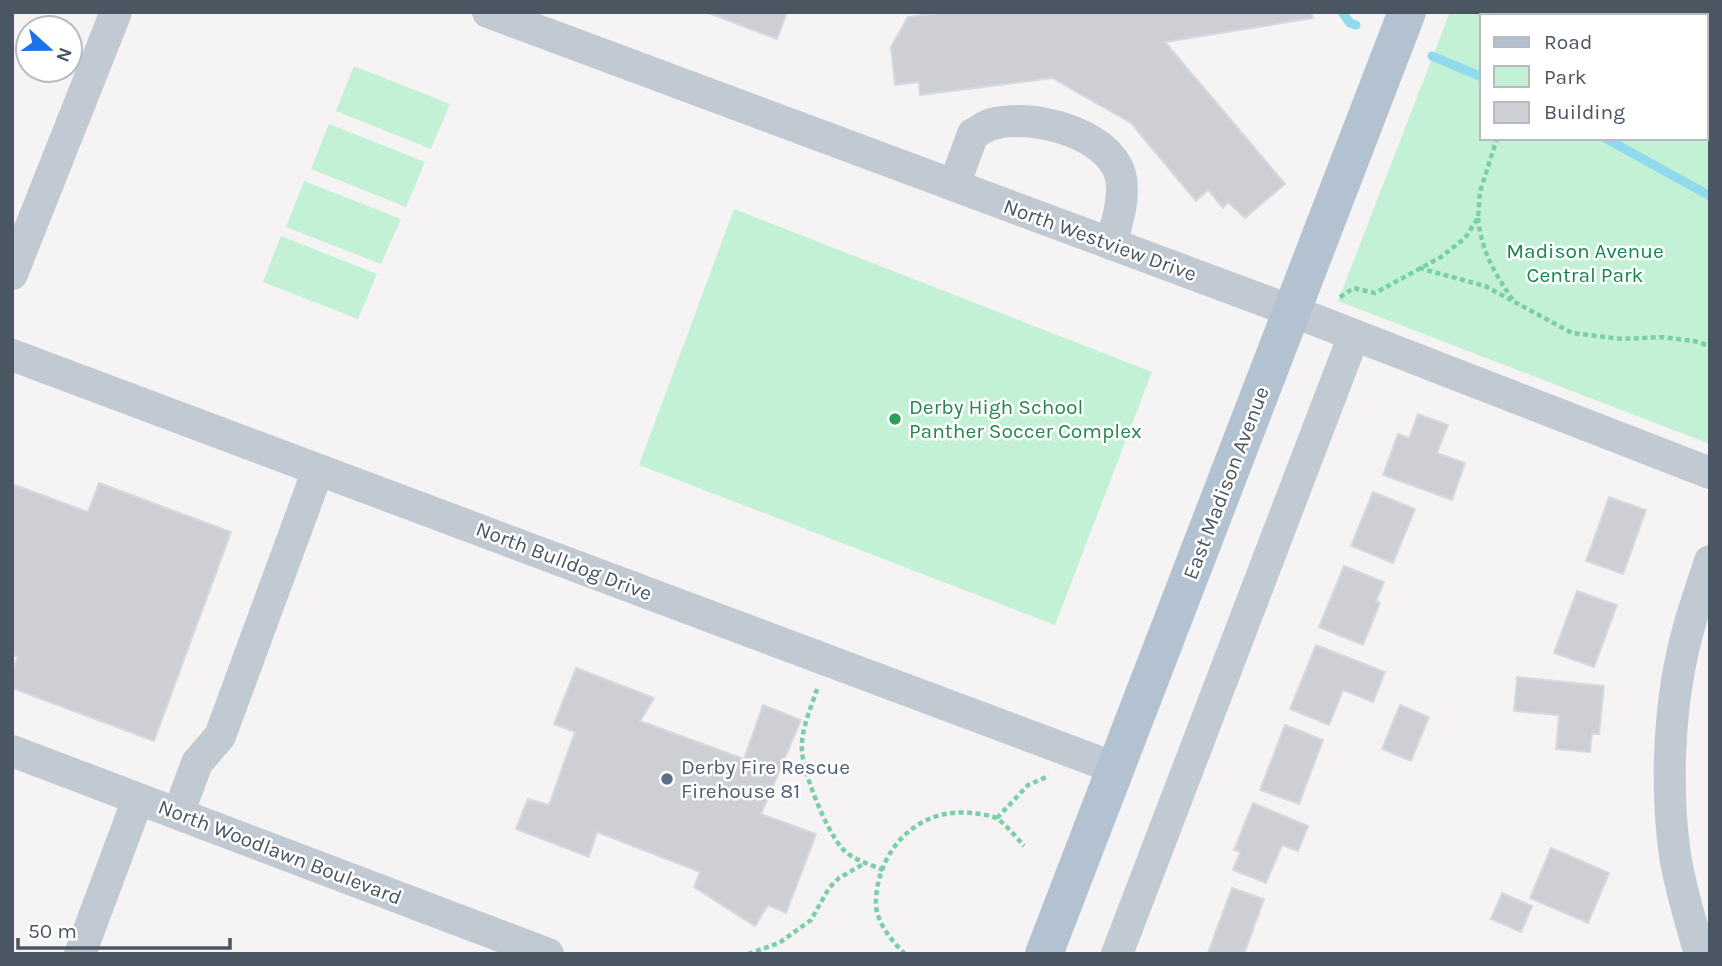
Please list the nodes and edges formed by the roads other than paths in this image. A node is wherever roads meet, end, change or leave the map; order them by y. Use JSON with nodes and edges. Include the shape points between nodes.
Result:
{"nodes":[{"id":1,"x":116,"y":12,"type":"edge"},
{"id":2,"x":489,"y":12,"type":"edge"},
{"id":3,"x":1408,"y":12,"type":"edge"},
{"id":4,"x":954,"y":185,"type":"junction"},
{"id":5,"x":1111,"y":244,"type":"junction"},
{"id":6,"x":12,"y":274,"type":"edge"},
{"id":7,"x":1292,"y":311,"type":"junction"},
{"id":8,"x":1354,"y":335,"type":"junction"},
{"id":9,"x":12,"y":355,"type":"edge"},
{"id":10,"x":318,"y":470,"type":"junction"},
{"id":11,"x":1710,"y":473,"type":"edge"},
{"id":12,"x":1710,"y":561,"type":"edge"},
{"id":13,"x":12,"y":751,"type":"edge"},
{"id":14,"x":1115,"y":768,"type":"junction"},
{"id":15,"x":138,"y":799,"type":"junction"},
{"id":16,"x":178,"y":814,"type":"junction"},
{"id":17,"x":80,"y":954,"type":"edge"},
{"id":18,"x":548,"y":954,"type":"edge"},
{"id":19,"x":1044,"y":954,"type":"edge"},
{"id":20,"x":1117,"y":954,"type":"edge"},
{"id":21,"x":1700,"y":954,"type":"edge"}],
"edges":[{"from":1,"to":6,"type":"street"},
{"from":2,"to":4,"type":"street","name":"North Westview Drive"},
{"from":3,"to":7,"type":"main road","name":"East Madison Avenue"},
{"from":4,"to":5,"type":"street","name":"North Westview Drive"},
{"from":4,"to":5,"type":"street","via":[[973,134],[991,124],[1051,125],[1069,131],[1091,140],[1108,155],[1121,177]]},
{"from":5,"to":7,"type":"street","name":"North Westview Drive"},
{"from":7,"to":8,"type":"street","name":"North Westview Drive"},
{"from":7,"to":14,"type":"main road","name":"East Madison Avenue"},
{"from":8,"to":11,"type":"street","name":"North Westview Drive"},
{"from":8,"to":20,"type":"street"},
{"from":9,"to":10,"type":"street","name":"North Bulldog Drive"},
{"from":10,"to":14,"type":"street","name":"North Bulldog Drive"},
{"from":10,"to":16,"type":"street","via":[[220,736],[197,764]]},
{"from":12,"to":21,"type":"street","via":[[1688,629],[1671,735],[1675,856]]},
{"from":13,"to":15,"type":"street","name":"North Woodlawn Boulevard"},
{"from":14,"to":19,"type":"main road","name":"East Madison Avenue"},
{"from":15,"to":16,"type":"street","name":"North Woodlawn Boulevard"},
{"from":15,"to":17,"type":"street"},
{"from":16,"to":18,"type":"street","name":"North Woodlawn Boulevard"}]}
